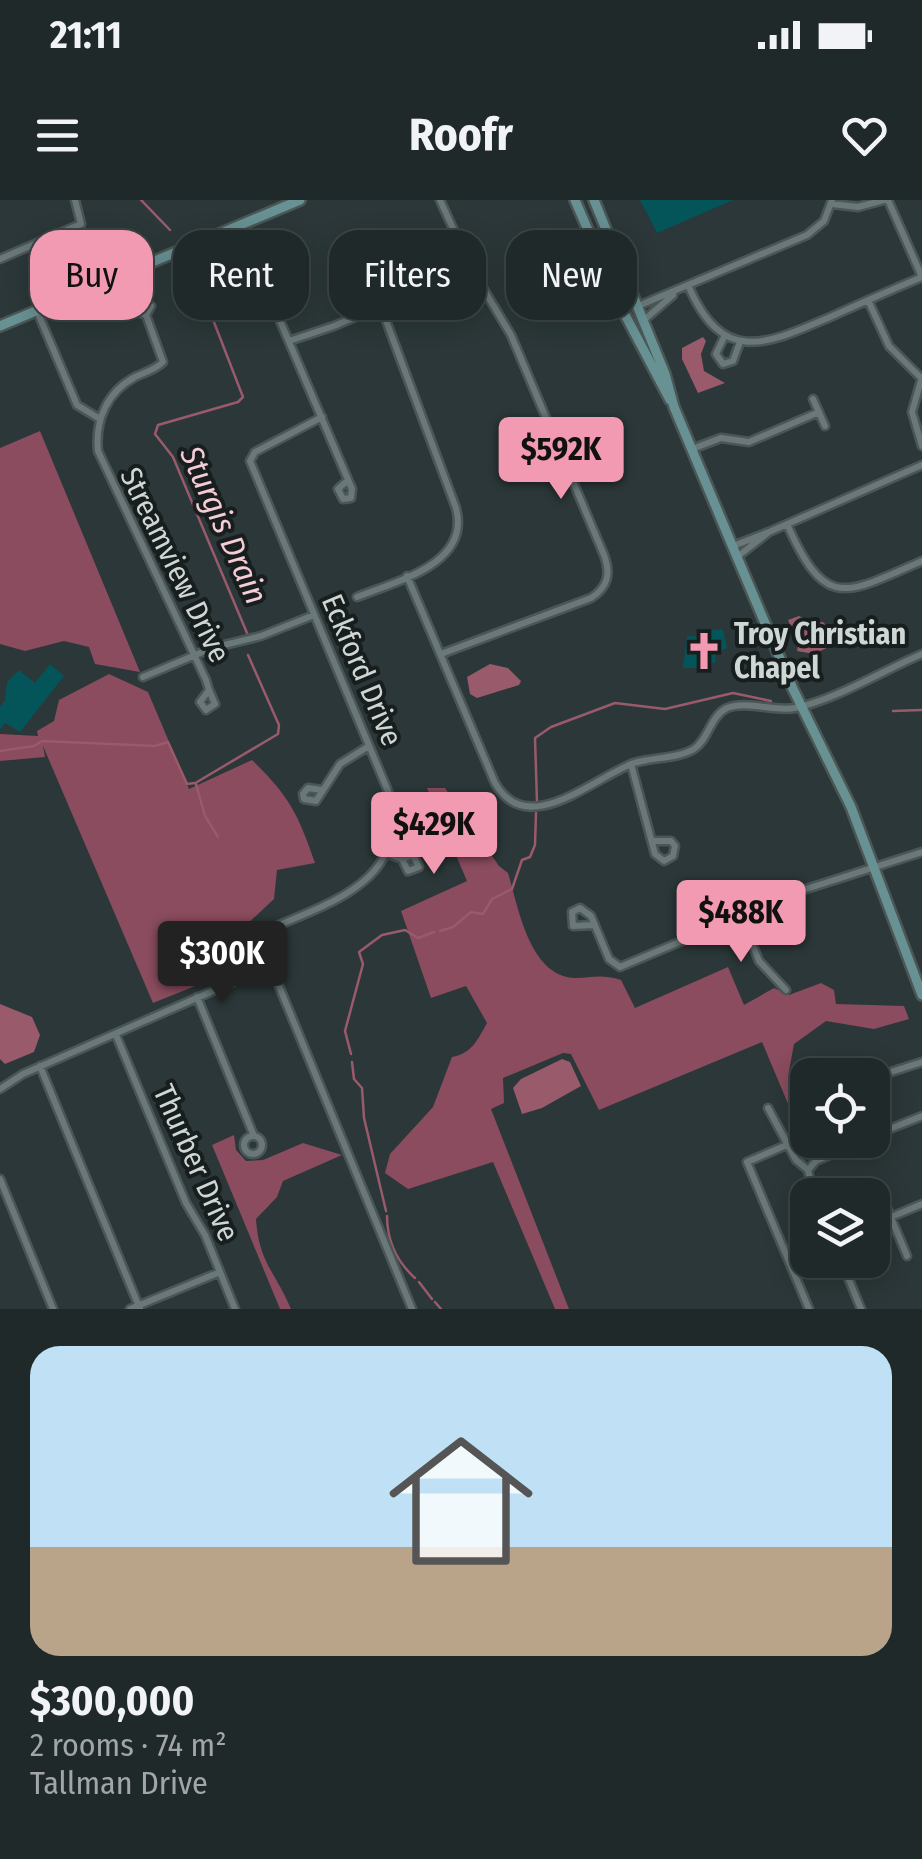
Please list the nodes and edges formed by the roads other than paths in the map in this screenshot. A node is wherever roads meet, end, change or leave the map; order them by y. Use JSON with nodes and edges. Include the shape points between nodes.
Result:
{"nodes":[{"id":1,"x":75,"y":200,"type":"edge"},
{"id":2,"x":300,"y":200,"type":"edge"},
{"id":3,"x":440,"y":200,"type":"edge"},
{"id":4,"x":578,"y":200,"type":"edge"},
{"id":5,"x":594,"y":200,"type":"edge"},
{"id":6,"x":886,"y":200,"type":"edge"},
{"id":7,"x":832,"y":202,"type":"edge"},
{"id":8,"x":239,"y":225,"type":"junction"},
{"id":9,"x":453,"y":230,"type":"edge"},
{"id":10,"x":590,"y":230,"type":"edge"},
{"id":11,"x":592,"y":230,"type":"edge"},
{"id":12,"x":606,"y":230,"type":"edge"},
{"id":13,"x":0,"y":259,"type":"edge"},
{"id":14,"x":153,"y":262,"type":"edge"},
{"id":15,"x":922,"y":277,"type":"edge"},
{"id":16,"x":685,"y":287,"type":"junction"},
{"id":17,"x":486,"y":294,"type":"edge"},
{"id":18,"x":868,"y":300,"type":"junction"},
{"id":19,"x":638,"y":306,"type":"joint"},
{"id":20,"x":30,"y":314,"type":"edge"},
{"id":21,"x":41,"y":320,"type":"edge"},
{"id":22,"x":148,"y":320,"type":"edge"},
{"id":23,"x":344,"y":320,"type":"edge"},
{"id":24,"x":385,"y":320,"type":"edge"},
{"id":25,"x":628,"y":320,"type":"edge"},
{"id":26,"x":632,"y":320,"type":"edge"},
{"id":27,"x":644,"y":320,"type":"junction"},
{"id":28,"x":0,"y":326,"type":"edge"},
{"id":29,"x":724,"y":336,"type":"junction"},
{"id":30,"x":289,"y":341,"type":"junction"},
{"id":31,"x":740,"y":342,"type":"junction"},
{"id":32,"x":653,"y":343,"type":"junction"},
{"id":33,"x":922,"y":378,"type":"edge"},
{"id":34,"x":813,"y":399,"type":"dead end"},
{"id":35,"x":674,"y":407,"type":"junction"},
{"id":36,"x":819,"y":412,"type":"junction"},
{"id":37,"x":322,"y":417,"type":"junction"},
{"id":38,"x":100,"y":419,"type":"junction"},
{"id":39,"x":825,"y":426,"type":"dead end"},
{"id":40,"x":922,"y":446,"type":"edge"},
{"id":41,"x":692,"y":449,"type":"junction"},
{"id":42,"x":922,"y":465,"type":"edge"},
{"id":43,"x":348,"y":480,"type":"dead end"},
{"id":44,"x":788,"y":524,"type":"junction"},
{"id":45,"x":769,"y":532,"type":"junction"},
{"id":46,"x":733,"y":546,"type":"junction"},
{"id":47,"x":737,"y":557,"type":"junction"},
{"id":48,"x":922,"y":561,"type":"edge"},
{"id":49,"x":407,"y":576,"type":"junction"},
{"id":50,"x":357,"y":597,"type":"dead end"},
{"id":51,"x":314,"y":615,"type":"junction"},
{"id":52,"x":441,"y":654,"type":"junction"},
{"id":53,"x":922,"y":654,"type":"edge"},
{"id":54,"x":195,"y":655,"type":"junction"},
{"id":55,"x":143,"y":677,"type":"dead end"},
{"id":56,"x":209,"y":690,"type":"dead end"},
{"id":57,"x":801,"y":706,"type":"junction"},
{"id":58,"x":369,"y":746,"type":"junction"},
{"id":59,"x":632,"y":764,"type":"junction"},
{"id":60,"x":322,"y":790,"type":"dead end"},
{"id":61,"x":652,"y":841,"type":"dead end"},
{"id":62,"x":385,"y":852,"type":"junction"},
{"id":63,"x":922,"y":852,"type":"edge"},
{"id":64,"x":402,"y":860,"type":"dead end"},
{"id":65,"x":873,"y":870,"type":"junction"},
{"id":66,"x":740,"y":916,"type":"junction"},
{"id":67,"x":594,"y":925,"type":"dead end"},
{"id":68,"x":270,"y":966,"type":"junction"},
{"id":69,"x":786,"y":990,"type":"dead end"},
{"id":70,"x":922,"y":995,"type":"edge"},
{"id":71,"x":196,"y":997,"type":"junction"},
{"id":72,"x":116,"y":1034,"type":"junction"},
{"id":73,"x":922,"y":1062,"type":"edge"},
{"id":74,"x":40,"y":1066,"type":"junction"},
{"id":75,"x":890,"y":1072,"type":"edge"},
{"id":76,"x":0,"y":1089,"type":"edge"},
{"id":77,"x":768,"y":1108,"type":"dead end"},
{"id":78,"x":922,"y":1116,"type":"edge"},
{"id":79,"x":890,"y":1129,"type":"edge"},
{"id":80,"x":254,"y":1136,"type":"dead end"},
{"id":81,"x":789,"y":1144,"type":"junction"},
{"id":82,"x":820,"y":1158,"type":"edge"},
{"id":83,"x":808,"y":1170,"type":"junction"},
{"id":84,"x":810,"y":1178,"type":"edge"},
{"id":85,"x":0,"y":1179,"type":"edge"},
{"id":86,"x":922,"y":1204,"type":"edge"},
{"id":87,"x":891,"y":1218,"type":"joint"},
{"id":88,"x":907,"y":1256,"type":"dead end"},
{"id":89,"x":220,"y":1272,"type":"junction"},
{"id":90,"x":848,"y":1278,"type":"edge"},
{"id":91,"x":140,"y":1307,"type":"edge"},
{"id":92,"x":54,"y":1309,"type":"edge"},
{"id":93,"x":130,"y":1309,"type":"edge"},
{"id":94,"x":235,"y":1309,"type":"edge"},
{"id":95,"x":412,"y":1309,"type":"edge"},
{"id":96,"x":808,"y":1309,"type":"edge"},
{"id":97,"x":861,"y":1309,"type":"edge"}],
"edges":[{"from":1,"to":13,"type":"street","via":[[82,221]]},
{"from":2,"to":8,"type":"main road"},
{"from":3,"to":9,"type":"street"},
{"from":4,"to":10,"type":"main road"},
{"from":4,"to":11,"type":"main road"},
{"from":5,"to":12,"type":"main road"},
{"from":6,"to":7,"type":"street","via":[[858,207]]},
{"from":6,"to":15,"type":"street"},
{"from":7,"to":16,"type":"street","via":[[807,236]]},
{"from":8,"to":14,"type":"main road"},
{"from":8,"to":30,"type":"street"},
{"from":15,"to":18,"type":"street"},
{"from":16,"to":19,"type":"street"},
{"from":16,"to":27,"type":"street"},
{"from":16,"to":29,"type":"street"},
{"from":17,"to":52,"type":"street","via":[[511,335],[609,575],[598,594],[583,602]]},
{"from":18,"to":31,"type":"street","via":[[776,340]]},
{"from":18,"to":33,"type":"street","via":[[892,352]]},
{"from":19,"to":27,"type":"main road"},
{"from":20,"to":28,"type":"main road"},
{"from":21,"to":38,"type":"street","via":[[77,405]]},
{"from":22,"to":38,"type":"street","via":[[163,362],[120,388]]},
{"from":23,"to":30,"type":"street"},
{"from":24,"to":49,"type":"street","via":[[459,522],[450,551]]},
{"from":25,"to":35,"type":"main road"},
{"from":26,"to":32,"type":"main road","via":[[644,346]]},
{"from":27,"to":32,"type":"main road"},
{"from":29,"to":31,"type":"street"},
{"from":29,"to":31,"type":"street","via":[[716,354],[723,364],[733,361]]},
{"from":30,"to":37,"type":"street"},
{"from":32,"to":35,"type":"main road"},
{"from":33,"to":40,"type":"street","via":[[912,412]]},
{"from":34,"to":36,"type":"street"},
{"from":35,"to":41,"type":"main road"},
{"from":36,"to":39,"type":"street"},
{"from":36,"to":41,"type":"street","via":[[750,442],[721,438]]},
{"from":37,"to":43,"type":"street"},
{"from":37,"to":51,"type":"street","name":"Eckford Drive","via":[[250,461]]},
{"from":38,"to":54,"type":"street","name":"Streamview Drive","via":[[102,463]]},
{"from":41,"to":46,"type":"main road"},
{"from":42,"to":44,"type":"street"},
{"from":44,"to":45,"type":"street"},
{"from":44,"to":48,"type":"street","via":[[813,575],[837,588],[860,587]]},
{"from":45,"to":46,"type":"street"},
{"from":45,"to":47,"type":"street"},
{"from":46,"to":47,"type":"main road"},
{"from":47,"to":57,"type":"main road"},
{"from":49,"to":50,"type":"street"},
{"from":49,"to":52,"type":"street"},
{"from":51,"to":54,"type":"street"},
{"from":51,"to":58,"type":"street","name":"Eckford Drive"},
{"from":52,"to":59,"type":"street","via":[[496,783],[516,806],[547,805]]},
{"from":53,"to":57,"type":"street"},
{"from":54,"to":55,"type":"street"},
{"from":54,"to":56,"type":"street","name":"Streamview Drive"},
{"from":57,"to":59,"type":"street","via":[[730,707],[692,749]]},
{"from":57,"to":65,"type":"main road","via":[[851,807]]},
{"from":58,"to":60,"type":"street","via":[[346,759]]},
{"from":58,"to":62,"type":"street","name":"Eckford Drive","via":[[391,808]]},
{"from":59,"to":61,"type":"street"},
{"from":62,"to":64,"type":"street"},
{"from":62,"to":68,"type":"street","via":[[350,894],[263,932]]},
{"from":63,"to":65,"type":"street"},
{"from":65,"to":66,"type":"street"},
{"from":65,"to":70,"type":"main road"},
{"from":66,"to":67,"type":"street","via":[[615,966]]},
{"from":66,"to":69,"type":"street","via":[[762,965]]},
{"from":68,"to":71,"type":"street"},
{"from":68,"to":95,"type":"street"},
{"from":71,"to":72,"type":"street"},
{"from":71,"to":80,"type":"street"},
{"from":72,"to":74,"type":"street"},
{"from":72,"to":89,"type":"street","name":"Thurber Drive"},
{"from":73,"to":75,"type":"street"},
{"from":74,"to":76,"type":"street"},
{"from":74,"to":91,"type":"street"},
{"from":77,"to":81,"type":"street"},
{"from":78,"to":79,"type":"street"},
{"from":81,"to":83,"type":"street"},
{"from":81,"to":96,"type":"street","via":[[747,1162]]},
{"from":82,"to":83,"type":"street"},
{"from":83,"to":84,"type":"street"},
{"from":85,"to":92,"type":"street"},
{"from":86,"to":87,"type":"street"},
{"from":87,"to":88,"type":"street"},
{"from":89,"to":91,"type":"street"},
{"from":89,"to":94,"type":"street","name":"Thurber Drive"},
{"from":90,"to":97,"type":"street"},
{"from":91,"to":93,"type":"street"}]}
